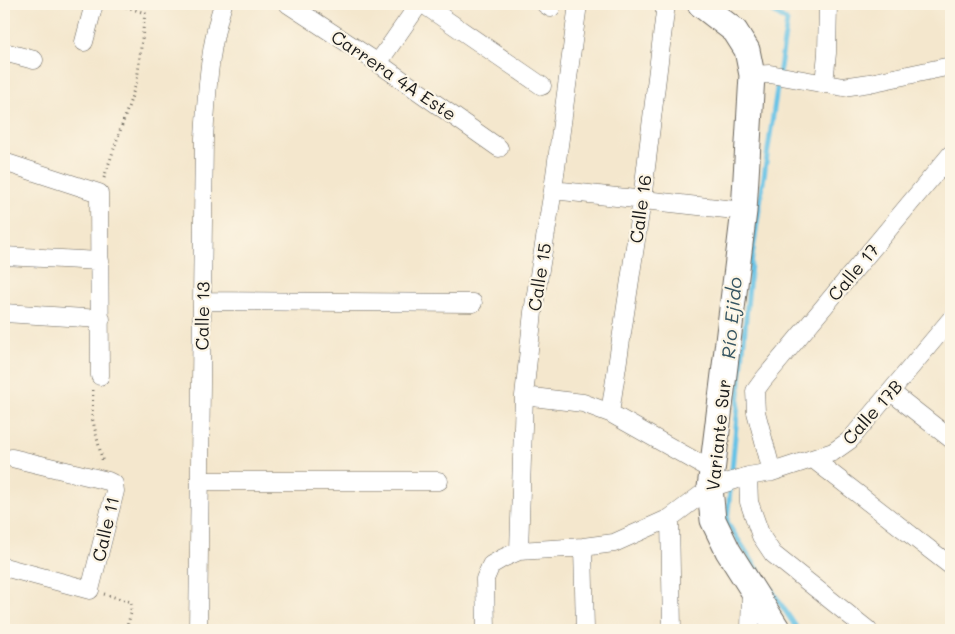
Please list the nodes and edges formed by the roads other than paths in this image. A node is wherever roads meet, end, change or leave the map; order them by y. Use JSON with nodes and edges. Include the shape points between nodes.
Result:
{"nodes":[{"id":1,"x":94,"y":4,"type":"edge"},
{"id":2,"x":223,"y":4,"type":"edge"},
{"id":3,"x":288,"y":4,"type":"edge"},
{"id":4,"x":419,"y":4,"type":"edge"},
{"id":5,"x":423,"y":4,"type":"edge"},
{"id":6,"x":578,"y":4,"type":"edge"},
{"id":7,"x":666,"y":4,"type":"edge"},
{"id":8,"x":700,"y":4,"type":"edge"},
{"id":9,"x":828,"y":4,"type":"edge"},
{"id":10,"x":84,"y":42,"type":"dead end"},
{"id":11,"x":4,"y":52,"type":"edge"},
{"id":12,"x":34,"y":60,"type":"dead end"},
{"id":13,"x":378,"y":63,"type":"junction"},
{"id":14,"x":951,"y":66,"type":"edge"},
{"id":15,"x":761,"y":75,"type":"junction"},
{"id":16,"x":824,"y":84,"type":"junction"},
{"id":17,"x":542,"y":86,"type":"dead end"},
{"id":18,"x":499,"y":148,"type":"dead end"},
{"id":19,"x":951,"y":154,"type":"edge"},
{"id":20,"x":4,"y":162,"type":"edge"},
{"id":21,"x":553,"y":190,"type":"junction"},
{"id":22,"x":642,"y":200,"type":"junction"},
{"id":23,"x":744,"y":210,"type":"junction"},
{"id":24,"x":4,"y":256,"type":"edge"},
{"id":25,"x":100,"y":261,"type":"junction"},
{"id":26,"x":202,"y":301,"type":"junction"},
{"id":27,"x":473,"y":303,"type":"dead end"},
{"id":28,"x":4,"y":313,"type":"edge"},
{"id":29,"x":101,"y":319,"type":"junction"},
{"id":30,"x":951,"y":320,"type":"edge"},
{"id":31,"x":100,"y":376,"type":"road end"},
{"id":32,"x":891,"y":392,"type":"junction"},
{"id":33,"x":524,"y":396,"type":"junction"},
{"id":34,"x":610,"y":413,"type":"junction"},
{"id":35,"x":951,"y":439,"type":"edge"},
{"id":36,"x":12,"y":458,"type":"dead end"},
{"id":37,"x":813,"y":459,"type":"junction"},
{"id":38,"x":772,"y":472,"type":"junction"},
{"id":39,"x":745,"y":477,"type":"junction"},
{"id":40,"x":200,"y":481,"type":"junction"},
{"id":41,"x":439,"y":481,"type":"dead end"},
{"id":42,"x":714,"y":481,"type":"junction"},
{"id":43,"x":670,"y":518,"type":"junction"},
{"id":44,"x":583,"y":547,"type":"junction"},
{"id":45,"x":519,"y":551,"type":"junction"},
{"id":46,"x":951,"y":566,"type":"edge"},
{"id":47,"x":4,"y":567,"type":"edge"},
{"id":48,"x":751,"y":589,"type":"junction"},
{"id":49,"x":198,"y":630,"type":"edge"},
{"id":50,"x":486,"y":630,"type":"edge"},
{"id":51,"x":585,"y":630,"type":"edge"},
{"id":52,"x":672,"y":630,"type":"edge"},
{"id":53,"x":750,"y":630,"type":"edge"},
{"id":54,"x":778,"y":630,"type":"edge"},
{"id":55,"x":868,"y":630,"type":"edge"}],
"edges":[{"from":1,"to":10,"type":"street"},
{"from":2,"to":26,"type":"street","name":"Calle 13","via":[[217,22],[206,95]]},
{"from":3,"to":13,"type":"street","name":"Carrera 4A Este"},
{"from":4,"to":13,"type":"street"},
{"from":5,"to":17,"type":"street"},
{"from":6,"to":21,"type":"street","name":"Calle 15"},
{"from":7,"to":22,"type":"street","name":"Calle 16"},
{"from":8,"to":15,"type":"main road","name":"Variante Sur","via":[[735,31]]},
{"from":9,"to":16,"type":"street"},
{"from":11,"to":12,"type":"street"},
{"from":13,"to":18,"type":"street","name":"Carrera 4A Este"},
{"from":14,"to":16,"type":"street","via":[[843,87]]},
{"from":15,"to":16,"type":"street"},
{"from":15,"to":23,"type":"main road","name":"Variante Sur"},
{"from":19,"to":38,"type":"street","name":"Calle 17","via":[[755,391],[756,412]]},
{"from":20,"to":25,"type":"street","via":[[100,193]]},
{"from":21,"to":22,"type":"street"},
{"from":21,"to":33,"type":"street","name":"Calle 15","via":[[533,312]]},
{"from":22,"to":23,"type":"street"},
{"from":22,"to":34,"type":"street","name":"Calle 16"},
{"from":23,"to":42,"type":"main road","name":"Variante Sur"},
{"from":24,"to":25,"type":"street"},
{"from":25,"to":29,"type":"street"},
{"from":26,"to":27,"type":"street"},
{"from":26,"to":40,"type":"street","name":"Calle 13"},
{"from":28,"to":29,"type":"street"},
{"from":29,"to":31,"type":"street"},
{"from":30,"to":32,"type":"street","name":"Calle 17B"},
{"from":32,"to":35,"type":"street"},
{"from":32,"to":37,"type":"street","name":"Calle 17B","via":[[850,440],[833,452]]},
{"from":33,"to":34,"type":"street","via":[[584,403]]},
{"from":33,"to":45,"type":"street","name":"Calle 15"},
{"from":34,"to":42,"type":"street"},
{"from":36,"to":47,"type":"street","name":"Calle 11","via":[[108,481],[114,484],[115,491],[90,590]]},
{"from":37,"to":38,"type":"street","name":"Calle 17B"},
{"from":37,"to":46,"type":"street"},
{"from":38,"to":39,"type":"street","name":"Calle 17B"},
{"from":39,"to":42,"type":"street","name":"Calle 17B"},
{"from":39,"to":55,"type":"street","via":[[749,502],[761,536],[773,554]]},
{"from":40,"to":41,"type":"street"},
{"from":40,"to":49,"type":"street","name":"Calle 13"},
{"from":42,"to":43,"type":"street"},
{"from":42,"to":48,"type":"main road","name":"Variante Sur","via":[[713,520]]},
{"from":43,"to":44,"type":"street","via":[[614,542]]},
{"from":43,"to":52,"type":"street"},
{"from":44,"to":45,"type":"street"},
{"from":44,"to":51,"type":"street"},
{"from":45,"to":50,"type":"street","via":[[491,565],[485,579]]},
{"from":48,"to":53,"type":"street"},
{"from":48,"to":54,"type":"main road","name":"Variante Sur"}]}
